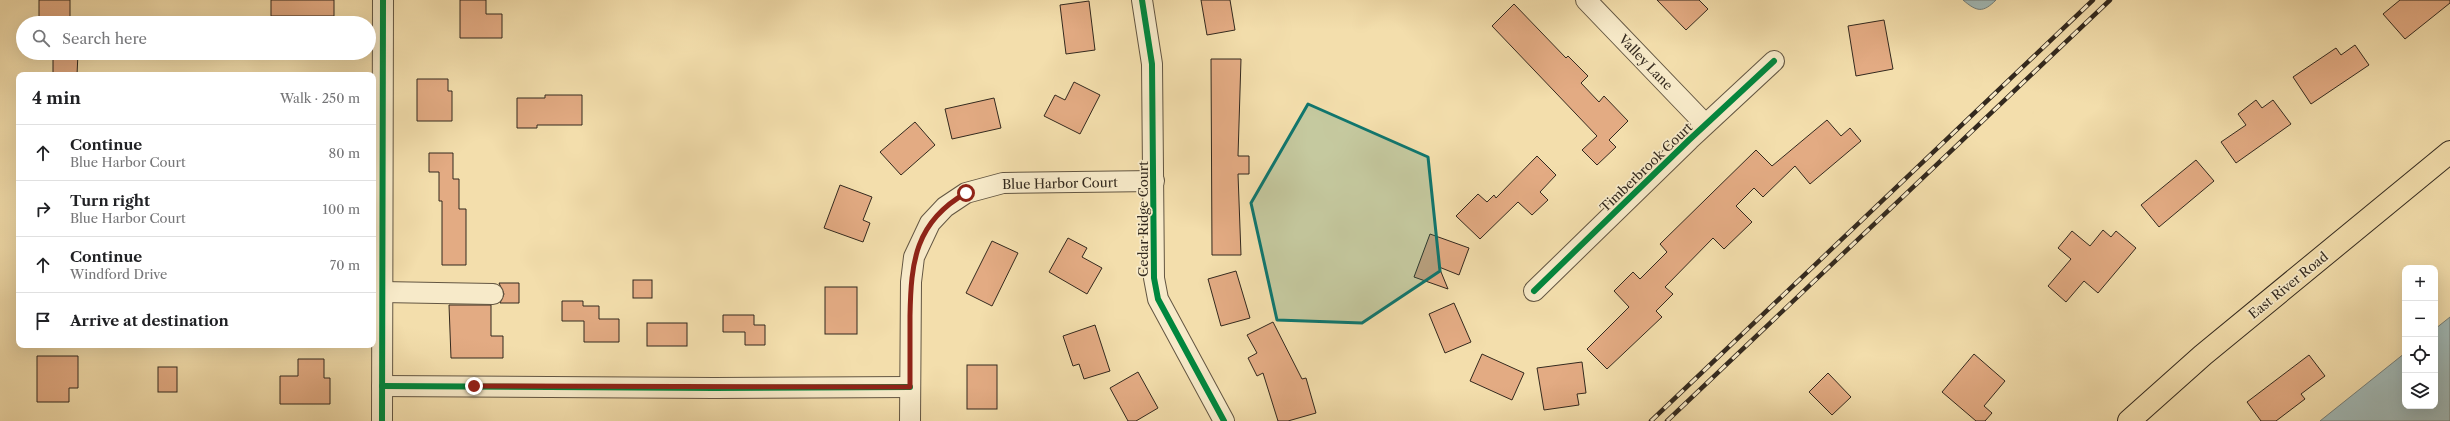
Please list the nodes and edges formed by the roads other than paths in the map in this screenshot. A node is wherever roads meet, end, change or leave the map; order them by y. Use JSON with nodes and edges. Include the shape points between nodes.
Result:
{"nodes":[{"id":1,"x":383,"y":0,"type":"edge"},
{"id":2,"x":1142,"y":0,"type":"edge"},
{"id":3,"x":1586,"y":0,"type":"edge"},
{"id":4,"x":1774,"y":61,"type":"dead end"},
{"id":5,"x":1706,"y":124,"type":"junction"},
{"id":6,"x":2450,"y":152,"type":"edge"},
{"id":7,"x":1154,"y":181,"type":"junction"},
{"id":8,"x":1534,"y":291,"type":"dead end"},
{"id":9,"x":382,"y":292,"type":"junction"},
{"id":10,"x":493,"y":294,"type":"dead end"},
{"id":11,"x":382,"y":386,"type":"junction"},
{"id":12,"x":910,"y":387,"type":"junction"},
{"id":13,"x":382,"y":421,"type":"edge"},
{"id":14,"x":910,"y":421,"type":"edge"},
{"id":15,"x":1224,"y":421,"type":"edge"},
{"id":16,"x":2129,"y":421,"type":"edge"}],
"edges":[{"from":1,"to":9,"type":"street"},
{"from":2,"to":7,"type":"street","name":"Cedar Ridge Court","via":[[1152,64]]},
{"from":3,"to":5,"type":"street","name":"Valley Lane"},
{"from":4,"to":5,"type":"street","name":"Timberbrook Court"},
{"from":5,"to":8,"type":"street","name":"Timberbrook Court"},
{"from":6,"to":16,"type":"main road","name":"East River Road","via":[[2203,355]]},
{"from":7,"to":12,"type":"street","name":"Blue Harbor Court","via":[[1003,183],[966,193],[945,207],[930,223],[914,257],[911,282]]},
{"from":7,"to":15,"type":"street","name":"Cedar Ridge Court","via":[[1154,278],[1158,299]]},
{"from":9,"to":10,"type":"street"},
{"from":9,"to":11,"type":"street"},
{"from":11,"to":12,"type":"street"},
{"from":11,"to":13,"type":"street"},
{"from":12,"to":14,"type":"street","name":"Blue Harbor Court"}]}
